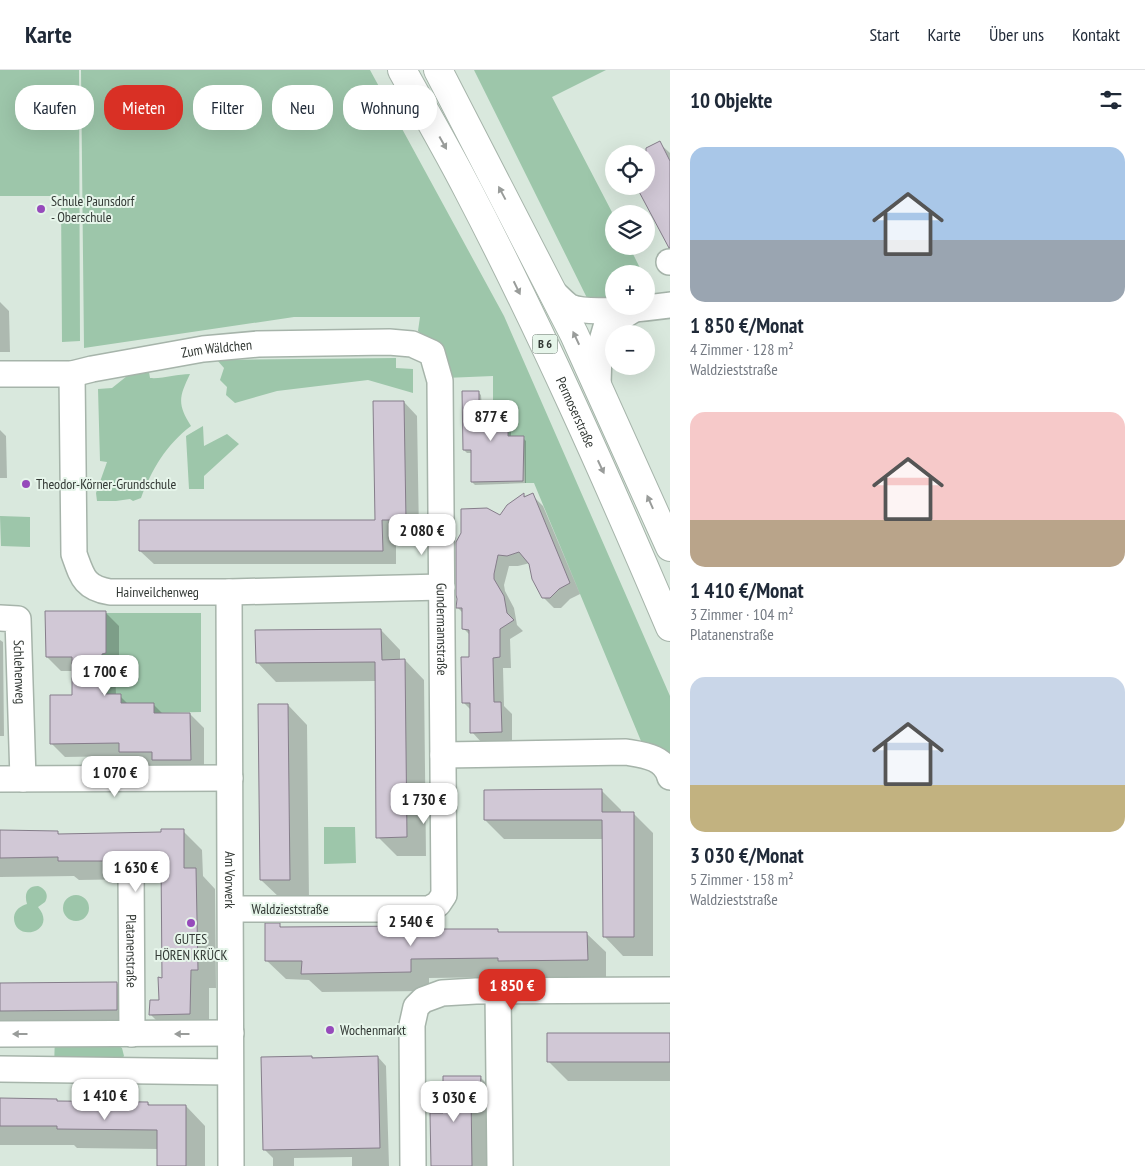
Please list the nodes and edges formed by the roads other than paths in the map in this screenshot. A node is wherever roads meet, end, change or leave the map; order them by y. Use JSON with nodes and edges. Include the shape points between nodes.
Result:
{"nodes":[{"id":1,"x":402,"y":70,"type":"edge"},
{"id":2,"x":438,"y":70,"type":"edge"},
{"id":3,"x":555,"y":294,"type":"junction"},
{"id":4,"x":605,"y":310,"type":"edge"},
{"id":5,"x":625,"y":315,"type":"edge"},
{"id":6,"x":432,"y":353,"type":"joint"},
{"id":7,"x":0,"y":374,"type":"edge"},
{"id":8,"x":72,"y":374,"type":"junction"},
{"id":9,"x":598,"y":385,"type":"junction"},
{"id":10,"x":670,"y":547,"type":"edge"},
{"id":11,"x":442,"y":587,"type":"junction"},
{"id":12,"x":229,"y":592,"type":"junction"},
{"id":13,"x":0,"y":618,"type":"edge"},
{"id":14,"x":670,"y":627,"type":"edge"},
{"id":15,"x":10,"y":742,"type":"edge"},
{"id":16,"x":443,"y":755,"type":"junction"},
{"id":17,"x":670,"y":777,"type":"edge"},
{"id":18,"x":230,"y":778,"type":"junction"},
{"id":19,"x":11,"y":779,"type":"edge"},
{"id":20,"x":131,"y":869,"type":"dead end"},
{"id":21,"x":438,"y":904,"type":"joint"},
{"id":22,"x":231,"y":909,"type":"junction"},
{"id":23,"x":498,"y":990,"type":"junction"},
{"id":24,"x":670,"y":990,"type":"edge"},
{"id":25,"x":0,"y":1034,"type":"edge"},
{"id":26,"x":132,"y":1034,"type":"junction"},
{"id":27,"x":231,"y":1034,"type":"junction"},
{"id":28,"x":0,"y":1069,"type":"edge"},
{"id":29,"x":230,"y":1072,"type":"junction"},
{"id":30,"x":231,"y":1166,"type":"edge"},
{"id":31,"x":413,"y":1166,"type":"edge"},
{"id":32,"x":500,"y":1166,"type":"edge"}],
"edges":[{"from":1,"to":14,"type":"main road","name":"Permoserstraße","number":"B 6","one_way":true,"via":[[468,190],[546,347]]},
{"from":3,"to":2,"type":"main road","number":"B 6","one_way":true},
{"from":3,"to":4,"type":"street","via":[[568,306],[579,310]]},
{"from":9,"to":3,"type":"main road","number":"B 6","one_way":true},
{"from":5,"to":9,"type":"street","via":[[606,327],[599,351]]},
{"from":6,"to":8,"type":"street","name":"Zum Wäldchen","via":[[412,344],[389,342],[258,344],[203,349]]},
{"from":6,"to":11,"type":"street","name":"Gundermannstraße","via":[[440,381]]},
{"from":7,"to":8,"type":"street","name":"Zum Wäldchen"},
{"from":8,"to":12,"type":"street","name":"Hainveilchenweg","via":[[74,554],[82,576],[95,590],[110,592]]},
{"from":10,"to":9,"type":"main road","number":"B 6","one_way":true},
{"from":11,"to":12,"type":"street","name":"Hainveilchenweg"},
{"from":11,"to":16,"type":"street","name":"Gundermannstraße"},
{"from":12,"to":18,"type":"street","name":"Am Vorwerk"},
{"from":13,"to":15,"type":"street","name":"Schlehenweg","via":[[18,619]]},
{"from":15,"to":19,"type":"street","name":"Schlehenweg"},
{"from":16,"to":17,"type":"street","via":[[626,752],[652,756]]},
{"from":16,"to":21,"type":"street","name":"Gundermannstraße","via":[[444,895]]},
{"from":18,"to":19,"type":"street","name":"Schlehenweg"},
{"from":18,"to":22,"type":"street","name":"Am Vorwerk"},
{"from":20,"to":26,"type":"street","name":"Platanenstraße"},
{"from":21,"to":22,"type":"street","name":"Waldzieststraße","via":[[430,909]]},
{"from":22,"to":27,"type":"street","name":"Am Vorwerk"},
{"from":23,"to":24,"type":"street"},
{"from":23,"to":31,"type":"street","via":[[442,993],[423,1000],[416,1007],[412,1025]]},
{"from":23,"to":32,"type":"street"},
{"from":26,"to":25,"type":"street","one_way":true},
{"from":27,"to":26,"type":"street","one_way":true},
{"from":27,"to":29,"type":"street","name":"Am Vorwerk"},
{"from":28,"to":29,"type":"street"},
{"from":29,"to":30,"type":"street","name":"Am Vorwerk"}]}
